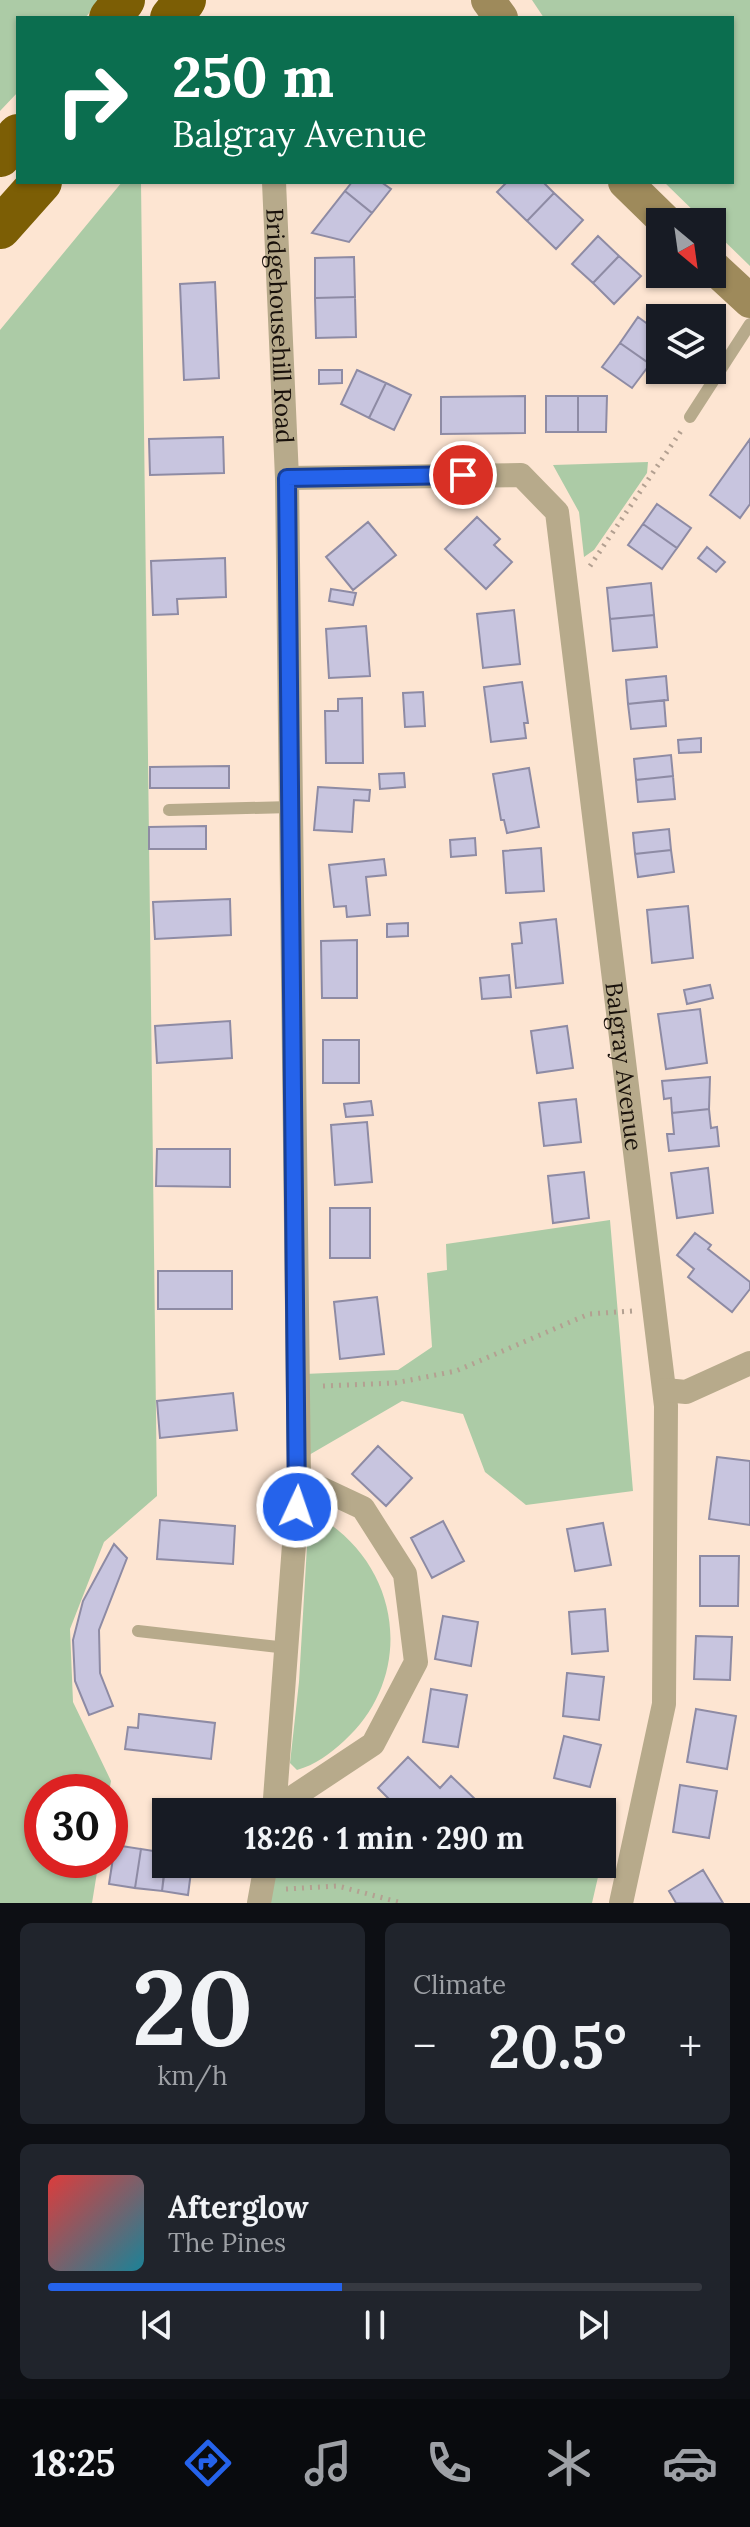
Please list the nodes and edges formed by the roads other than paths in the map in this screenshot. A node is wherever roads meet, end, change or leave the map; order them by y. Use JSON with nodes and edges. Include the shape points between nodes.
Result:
{"nodes":[{"id":1,"x":124,"y":0,"type":"edge"},
{"id":2,"x":185,"y":0,"type":"edge"},
{"id":3,"x":112,"y":16,"type":"edge"},
{"id":4,"x":173,"y":16,"type":"edge"},
{"id":5,"x":16,"y":137,"type":"edge"},
{"id":6,"x":0,"y":156,"type":"edge"},
{"id":7,"x":39,"y":184,"type":"edge"},
{"id":8,"x":274,"y":184,"type":"edge"},
{"id":9,"x":627,"y":184,"type":"edge"},
{"id":10,"x":652,"y":208,"type":"edge"},
{"id":11,"x":0,"y":228,"type":"edge"},
{"id":12,"x":726,"y":279,"type":"edge"},
{"id":13,"x":750,"y":301,"type":"edge"},
{"id":14,"x":750,"y":324,"type":"edge"},
{"id":15,"x":690,"y":417,"type":"road end"},
{"id":16,"x":287,"y":478,"type":"junction"},
{"id":17,"x":291,"y":807,"type":"junction"},
{"id":18,"x":169,"y":810,"type":"dead end"},
{"id":19,"x":750,"y":1363,"type":"edge"},
{"id":20,"x":665,"y":1390,"type":"junction"},
{"id":21,"x":299,"y":1478,"type":"junction"},
{"id":22,"x":138,"y":1631,"type":"dead end"},
{"id":23,"x":287,"y":1648,"type":"junction"},
{"id":24,"x":276,"y":1798,"type":"edge"},
{"id":25,"x":294,"y":1798,"type":"edge"},
{"id":26,"x":621,"y":1903,"type":"edge"}],
"edges":[{"from":1,"to":3,"type":"highway"},
{"from":2,"to":4,"type":"highway"},
{"from":5,"to":6,"type":"highway"},
{"from":7,"to":11,"type":"highway"},
{"from":8,"to":16,"type":"street","name":"Bridgehousehill Road"},
{"from":9,"to":10,"type":"street"},
{"from":12,"to":13,"type":"street"},
{"from":14,"to":15,"type":"lane"},
{"from":16,"to":17,"type":"street","name":"Bridgehousehill Road"},
{"from":16,"to":20,"type":"street","name":"Balgray Avenue","via":[[521,475],[557,512]]},
{"from":17,"to":18,"type":"lane"},
{"from":17,"to":21,"type":"street","name":"Bridgehousehill Road"},
{"from":19,"to":20,"type":"street","via":[[686,1392]]},
{"from":20,"to":26,"type":"street","name":"Balgray Avenue","via":[[664,1704]]},
{"from":21,"to":23,"type":"street","name":"Bridgehousehill Road"},
{"from":21,"to":25,"type":"street","name":"Bridgehousehill Road","via":[[363,1508],[380,1534],[405,1574],[416,1662],[373,1744]]},
{"from":22,"to":23,"type":"lane"},
{"from":23,"to":24,"type":"street","name":"Bridgehousehill Road"}]}
